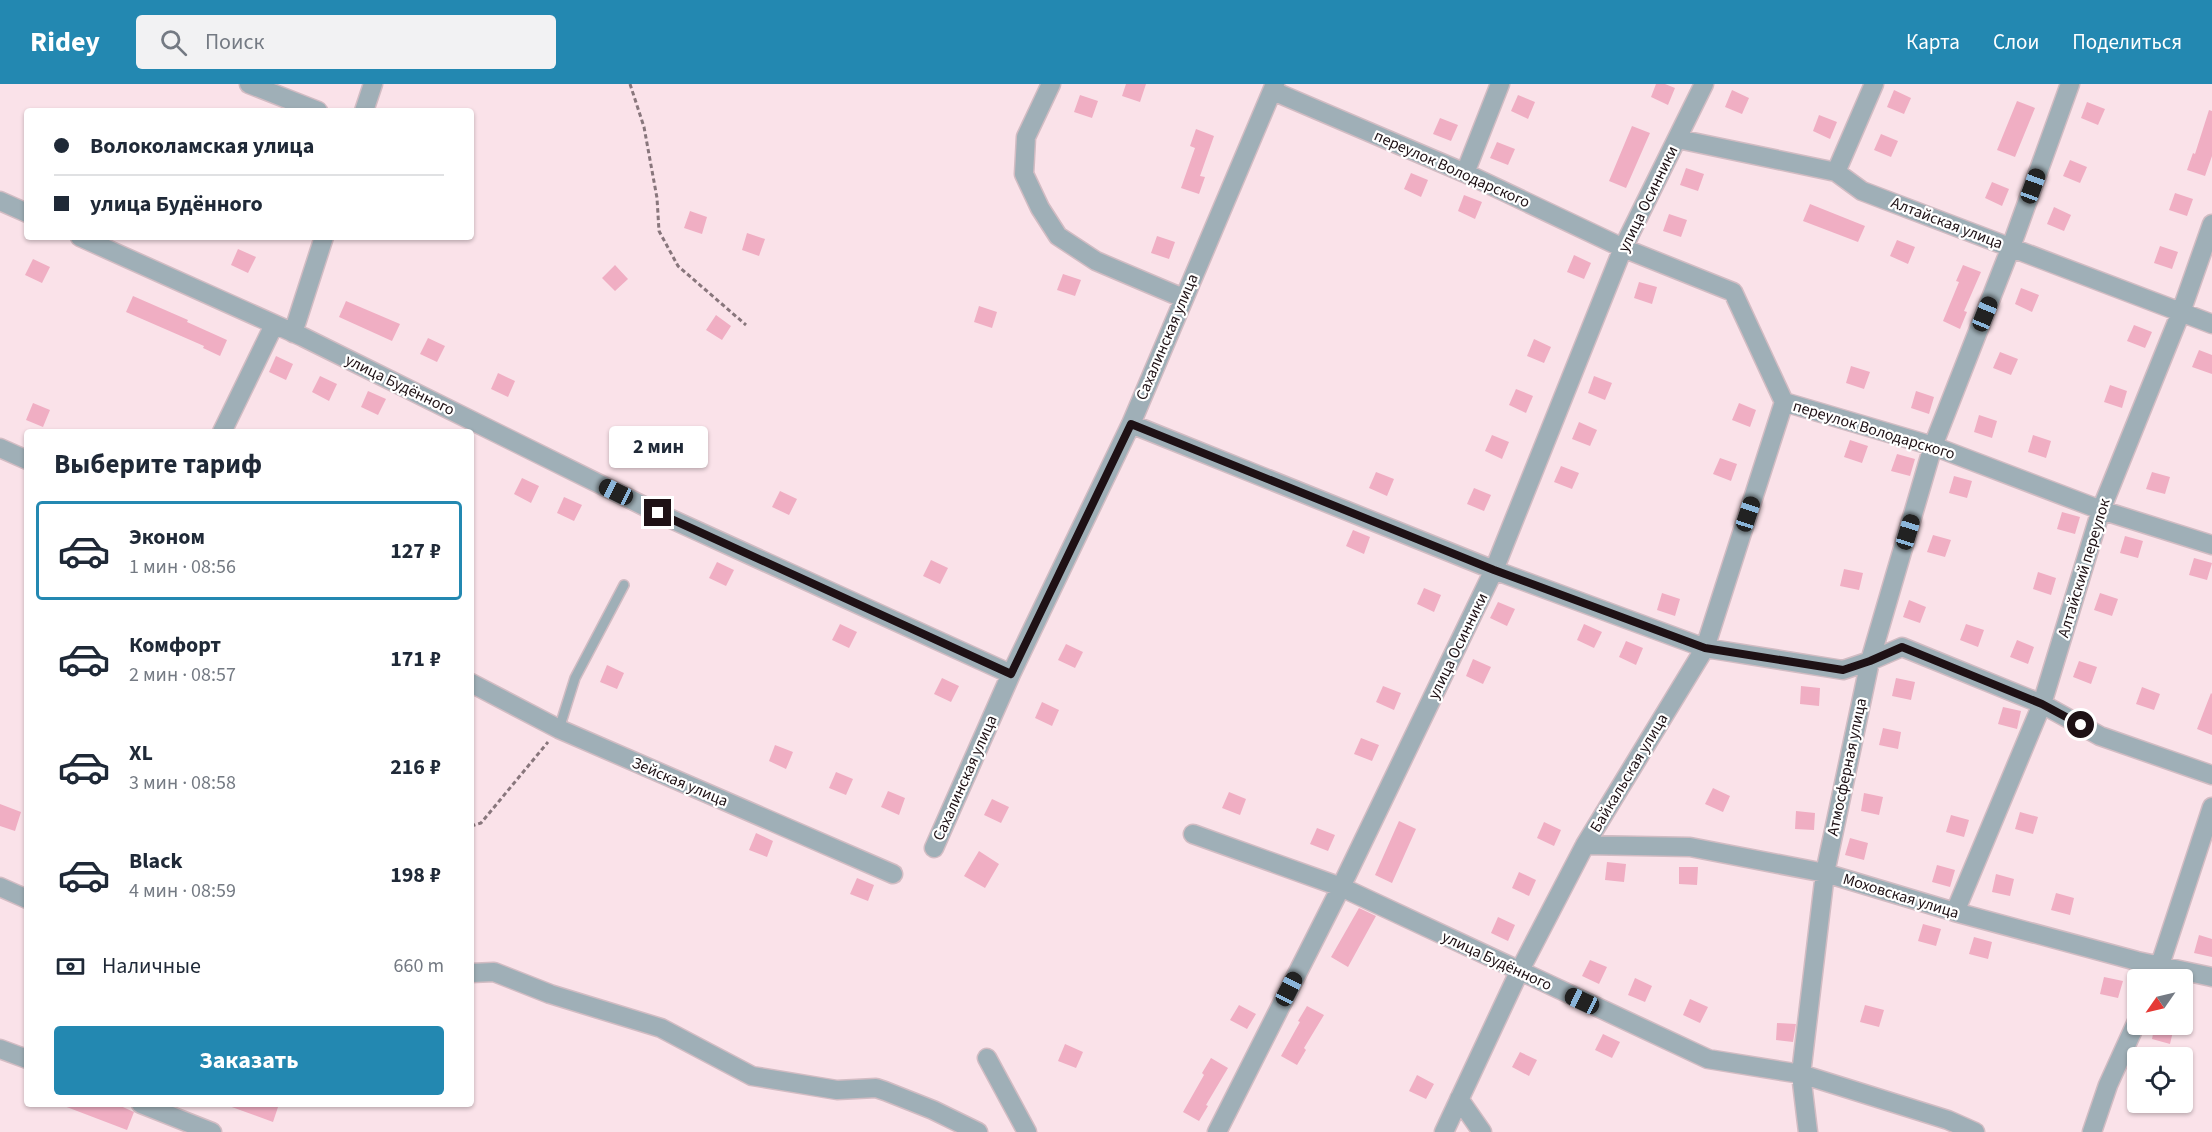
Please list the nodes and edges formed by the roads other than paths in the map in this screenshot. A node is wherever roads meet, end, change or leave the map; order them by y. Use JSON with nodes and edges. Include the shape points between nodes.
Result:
{"nodes":[{"id":1,"x":249,"y":84,"type":"edge"},
{"id":2,"x":373,"y":84,"type":"edge"},
{"id":3,"x":1051,"y":84,"type":"edge"},
{"id":4,"x":1500,"y":84,"type":"edge"},
{"id":5,"x":1704,"y":84,"type":"edge"},
{"id":6,"x":1874,"y":84,"type":"edge"},
{"id":7,"x":2070,"y":84,"type":"edge"},
{"id":8,"x":1274,"y":87,"type":"edge"},
{"id":9,"x":310,"y":108,"type":"edge"},
{"id":10,"x":365,"y":108,"type":"edge"},
{"id":11,"x":1678,"y":139,"type":"junction"},
{"id":12,"x":1836,"y":172,"type":"junction"},
{"id":13,"x":1465,"y":173,"type":"junction"},
{"id":14,"x":0,"y":201,"type":"edge"},
{"id":15,"x":24,"y":212,"type":"edge"},
{"id":16,"x":2212,"y":224,"type":"edge"},
{"id":17,"x":87,"y":240,"type":"edge"},
{"id":18,"x":323,"y":240,"type":"edge"},
{"id":19,"x":2012,"y":247,"type":"junction"},
{"id":20,"x":1623,"y":249,"type":"junction"},
{"id":21,"x":1183,"y":298,"type":"junction"},
{"id":22,"x":2181,"y":312,"type":"junction"},
{"id":23,"x":2212,"y":324,"type":"edge"},
{"id":24,"x":274,"y":325,"type":"junction"},
{"id":25,"x":293,"y":333,"type":"junction"},
{"id":26,"x":1784,"y":402,"type":"junction"},
{"id":27,"x":1131,"y":424,"type":"junction"},
{"id":28,"x":223,"y":429,"type":"edge"},
{"id":29,"x":1933,"y":446,"type":"junction"},
{"id":30,"x":0,"y":448,"type":"edge"},
{"id":31,"x":24,"y":459,"type":"edge"},
{"id":32,"x":2101,"y":510,"type":"junction"},
{"id":33,"x":2212,"y":545,"type":"edge"},
{"id":34,"x":1494,"y":570,"type":"junction"},
{"id":35,"x":624,"y":585,"type":"dead end"},
{"id":36,"x":1705,"y":648,"type":"junction"},
{"id":37,"x":1870,"y":661,"type":"junction"},
{"id":38,"x":1011,"y":674,"type":"junction"},
{"id":39,"x":474,"y":685,"type":"edge"},
{"id":40,"x":2042,"y":704,"type":"junction"},
{"id":41,"x":559,"y":729,"type":"junction"},
{"id":42,"x":2212,"y":774,"type":"edge"},
{"id":43,"x":2212,"y":807,"type":"edge"},
{"id":44,"x":1192,"y":834,"type":"dead end"},
{"id":45,"x":1585,"y":845,"type":"junction"},
{"id":46,"x":934,"y":848,"type":"dead end"},
{"id":47,"x":1825,"y":873,"type":"junction"},
{"id":48,"x":893,"y":874,"type":"dead end"},
{"id":49,"x":0,"y":886,"type":"edge"},
{"id":50,"x":1341,"y":887,"type":"junction"},
{"id":51,"x":24,"y":898,"type":"edge"},
{"id":52,"x":1955,"y":912,"type":"junction"},
{"id":53,"x":2145,"y":969,"type":"edge"},
{"id":54,"x":2159,"y":969,"type":"edge"},
{"id":55,"x":1519,"y":972,"type":"junction"},
{"id":56,"x":474,"y":974,"type":"edge"},
{"id":57,"x":2193,"y":976,"type":"edge"},
{"id":58,"x":2212,"y":977,"type":"edge"},
{"id":59,"x":2131,"y":1035,"type":"edge"},
{"id":60,"x":0,"y":1048,"type":"edge"},
{"id":61,"x":24,"y":1058,"type":"edge"},
{"id":62,"x":987,"y":1058,"type":"dead end"},
{"id":63,"x":1801,"y":1074,"type":"junction"},
{"id":64,"x":1459,"y":1099,"type":"junction"},
{"id":65,"x":148,"y":1107,"type":"edge"},
{"id":66,"x":211,"y":1132,"type":"edge"},
{"id":67,"x":978,"y":1132,"type":"edge"},
{"id":68,"x":1027,"y":1132,"type":"edge"},
{"id":69,"x":1217,"y":1132,"type":"edge"},
{"id":70,"x":1444,"y":1132,"type":"edge"},
{"id":71,"x":1482,"y":1132,"type":"edge"},
{"id":72,"x":1808,"y":1132,"type":"edge"},
{"id":73,"x":1975,"y":1132,"type":"edge"},
{"id":74,"x":2092,"y":1132,"type":"edge"}],
"edges":[{"from":1,"to":9,"type":"street"},
{"from":2,"to":10,"type":"street"},
{"from":3,"to":21,"type":"street","via":[[1026,137],[1024,174],[1040,208],[1058,236],[1096,261]]},
{"from":4,"to":13,"type":"street"},
{"from":5,"to":11,"type":"street","name":"улица Осинники"},
{"from":6,"to":12,"type":"street"},
{"from":7,"to":19,"type":"street","name":"Атмосферная улица"},
{"from":8,"to":13,"type":"street","name":"переулок Володарского"},
{"from":8,"to":21,"type":"street","name":"Сахалинская улица"},
{"from":11,"to":12,"type":"street","name":"Алтайская улица"},
{"from":11,"to":20,"type":"street","name":"улица Осинники"},
{"from":12,"to":19,"type":"street","name":"Алтайская улица","via":[[1862,191]]},
{"from":13,"to":20,"type":"street","name":"переулок Володарского"},
{"from":14,"to":15,"type":"street"},
{"from":16,"to":22,"type":"street","name":"Алтайский переулок"},
{"from":17,"to":24,"type":"street","name":"улица Будённого"},
{"from":18,"to":25,"type":"street"},
{"from":19,"to":22,"type":"street","name":"Алтайская улица"},
{"from":19,"to":29,"type":"street","name":"Атмосферная улица"},
{"from":20,"to":26,"type":"street","name":"переулок Володарского","via":[[1734,292]]},
{"from":20,"to":34,"type":"street","name":"улица Осинники"},
{"from":21,"to":27,"type":"street","name":"Сахалинская улица"},
{"from":22,"to":23,"type":"street","name":"Алтайская улица"},
{"from":22,"to":32,"type":"street","name":"Алтайский переулок"},
{"from":24,"to":25,"type":"street","name":"улица Будённого"},
{"from":24,"to":28,"type":"street"},
{"from":25,"to":38,"type":"street","name":"улица Будённого","via":[[658,513]]},
{"from":26,"to":29,"type":"street","name":"переулок Володарского"},
{"from":26,"to":36,"type":"street","name":"Байкальская улица"},
{"from":27,"to":34,"type":"street"},
{"from":27,"to":38,"type":"street","name":"Сахалинская улица"},
{"from":29,"to":32,"type":"street","name":"переулок Володарского"},
{"from":29,"to":37,"type":"street","name":"Атмосферная улица"},
{"from":30,"to":31,"type":"street"},
{"from":32,"to":33,"type":"street","name":"переулок Володарского"},
{"from":32,"to":40,"type":"street","name":"Алтайский переулок"},
{"from":34,"to":36,"type":"street"},
{"from":34,"to":50,"type":"street","name":"улица Осинники"},
{"from":35,"to":41,"type":"lane","via":[[575,678]]},
{"from":36,"to":37,"type":"street","via":[[1843,670]]},
{"from":36,"to":45,"type":"street","name":"Байкальская улица"},
{"from":37,"to":40,"type":"street","via":[[1902,647]]},
{"from":37,"to":47,"type":"street","name":"Атмосферная улица"},
{"from":38,"to":46,"type":"street","name":"Сахалинская улица"},
{"from":39,"to":41,"type":"street","name":"Зейская улица"},
{"from":40,"to":42,"type":"street","via":[[2100,736]]},
{"from":40,"to":52,"type":"street","name":"Алтайский переулок"},
{"from":41,"to":48,"type":"street","name":"Зейская улица"},
{"from":43,"to":54,"type":"street"},
{"from":44,"to":50,"type":"street","name":"улица Будённого"},
{"from":45,"to":47,"type":"street","name":"Моховская улица","via":[[1690,847]]},
{"from":45,"to":55,"type":"street","name":"Байкальская улица"},
{"from":47,"to":52,"type":"street","name":"Моховская улица"},
{"from":47,"to":63,"type":"street","name":"Атмосферная улица"},
{"from":49,"to":51,"type":"street"},
{"from":50,"to":55,"type":"street","name":"улица Будённого"},
{"from":50,"to":69,"type":"street","name":"улица Осинники"},
{"from":52,"to":53,"type":"street","name":"Моховская улица"},
{"from":55,"to":63,"type":"street","name":"улица Будённого","via":[[1708,1059]]},
{"from":55,"to":64,"type":"street","name":"Байкальская улица"},
{"from":56,"to":67,"type":"street","via":[[494,972],[550,994],[661,1028],[752,1076],[837,1090],[885,1091]]},
{"from":57,"to":58,"type":"street","name":"Моховская улица"},
{"from":59,"to":74,"type":"street"},
{"from":60,"to":61,"type":"street"},
{"from":62,"to":68,"type":"street"},
{"from":63,"to":72,"type":"street","name":"Атмосферная улица"},
{"from":63,"to":73,"type":"street","name":"улица Будённого"},
{"from":64,"to":70,"type":"street","name":"Байкальская улица"},
{"from":64,"to":71,"type":"street"},
{"from":65,"to":66,"type":"street"}]}
